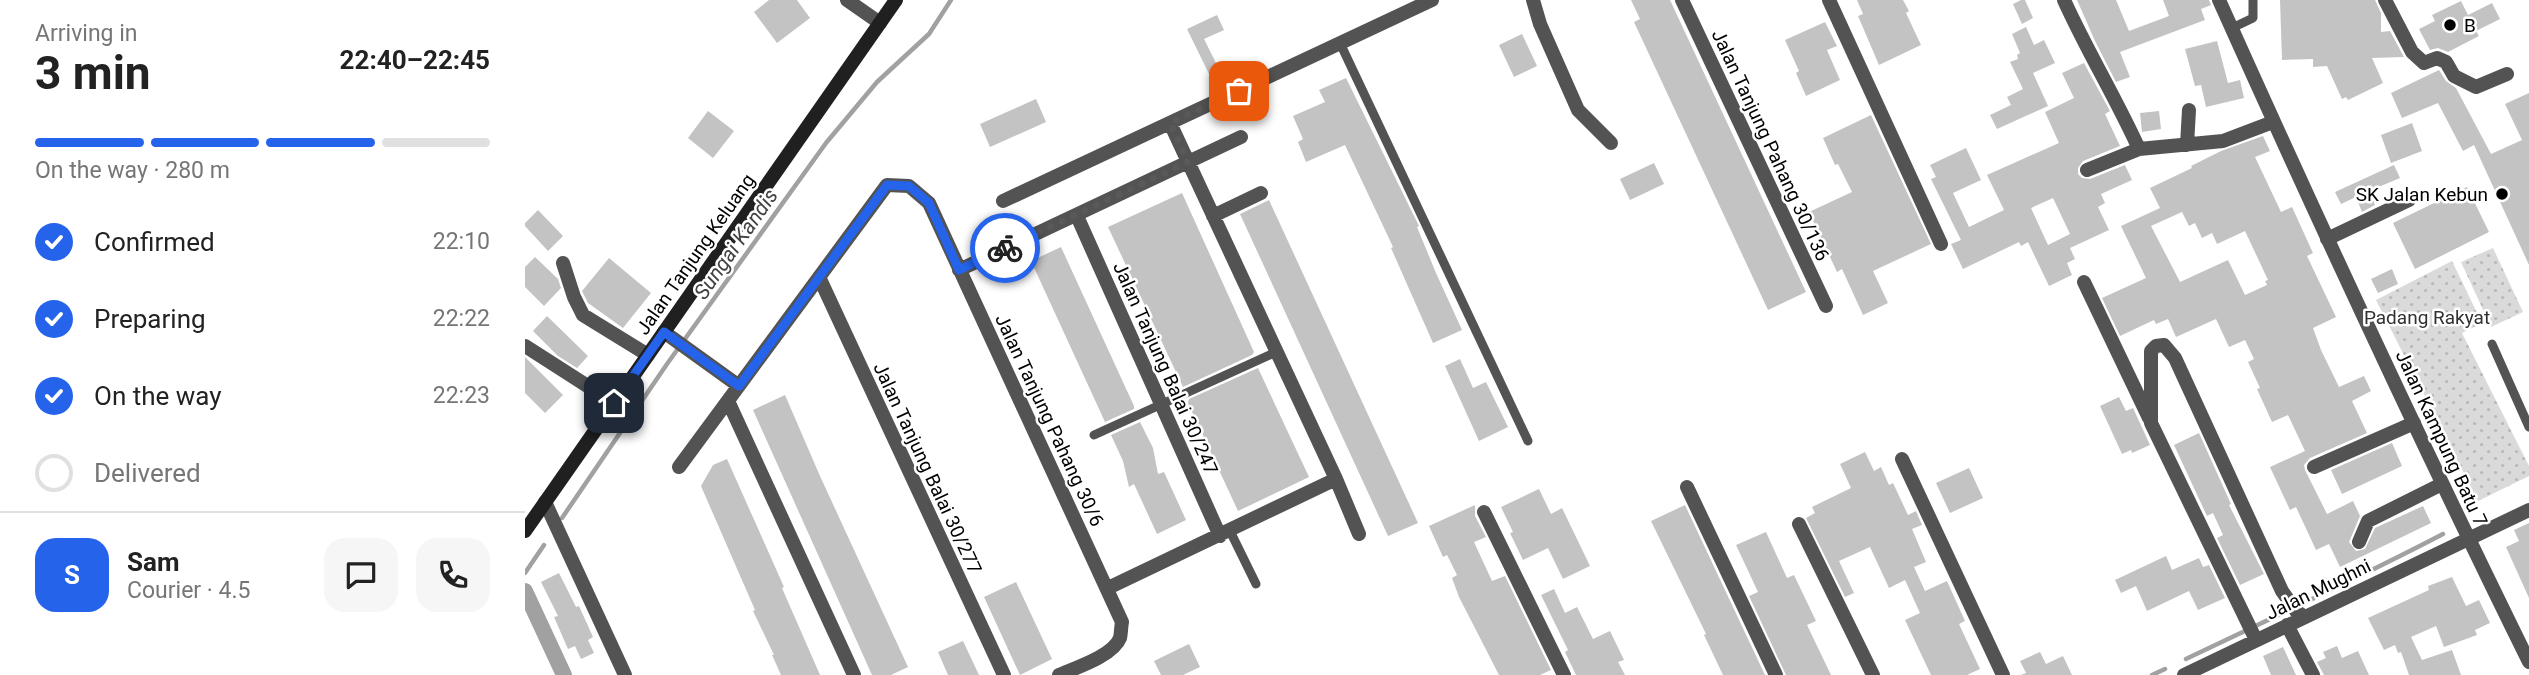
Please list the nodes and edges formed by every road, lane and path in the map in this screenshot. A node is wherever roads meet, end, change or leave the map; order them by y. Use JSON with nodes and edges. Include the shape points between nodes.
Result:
{"nodes":[{"id":1,"x":847,"y":0,"type":"edge"},
{"id":2,"x":896,"y":0,"type":"edge"},
{"id":3,"x":1432,"y":0,"type":"edge"},
{"id":4,"x":1533,"y":0,"type":"edge"},
{"id":5,"x":1682,"y":0,"type":"edge"},
{"id":6,"x":1829,"y":0,"type":"edge"},
{"id":7,"x":2064,"y":0,"type":"edge"},
{"id":8,"x":2220,"y":0,"type":"edge"},
{"id":9,"x":2253,"y":0,"type":"edge"},
{"id":10,"x":2385,"y":0,"type":"edge"},
{"id":11,"x":871,"y":16,"type":"junction"},
{"id":12,"x":2232,"y":28,"type":"junction"},
{"id":13,"x":1341,"y":43,"type":"junction"},
{"id":14,"x":2507,"y":74,"type":"dead end"},
{"id":15,"x":2189,"y":110,"type":"dead end"},
{"id":16,"x":2273,"y":122,"type":"junction"},
{"id":17,"x":1170,"y":123,"type":"junction"},
{"id":18,"x":1241,"y":137,"type":"dead end"},
{"id":19,"x":1611,"y":143,"type":"dead end"},
{"id":20,"x":2187,"y":145,"type":"junction"},
{"id":21,"x":2139,"y":149,"type":"junction"},
{"id":22,"x":1188,"y":162,"type":"junction"},
{"id":23,"x":2087,"y":170,"type":"dead end"},
{"id":24,"x":1261,"y":193,"type":"dead end"},
{"id":25,"x":2409,"y":200,"type":"dead end"},
{"id":26,"x":1003,"y":201,"type":"dead end"},
{"id":27,"x":1077,"y":216,"type":"junction"},
{"id":28,"x":1213,"y":216,"type":"junction"},
{"id":29,"x":2327,"y":239,"type":"junction"},
{"id":30,"x":1941,"y":244,"type":"dead end"},
{"id":31,"x":563,"y":264,"type":"dead end"},
{"id":32,"x":959,"y":270,"type":"junction"},
{"id":33,"x":819,"y":277,"type":"junction"},
{"id":34,"x":2084,"y":282,"type":"dead end"},
{"id":35,"x":1826,"y":306,"type":"dead end"},
{"id":36,"x":675,"y":340,"type":"junction"},
{"id":37,"x":2492,"y":344,"type":"dead end"},
{"id":38,"x":525,"y":346,"type":"edge"},
{"id":39,"x":1276,"y":352,"type":"junction"},
{"id":40,"x":648,"y":355,"type":"junction"},
{"id":41,"x":739,"y":386,"type":"junction"},
{"id":42,"x":728,"y":401,"type":"junction"},
{"id":43,"x":614,"y":403,"type":"junction"},
{"id":44,"x":1161,"y":405,"type":"junction"},
{"id":45,"x":2151,"y":423,"type":"junction"},
{"id":46,"x":2413,"y":423,"type":"junction"},
{"id":47,"x":2529,"y":427,"type":"edge"},
{"id":48,"x":1094,"y":435,"type":"dead end"},
{"id":49,"x":1528,"y":441,"type":"dead end"},
{"id":50,"x":1902,"y":459,"type":"dead end"},
{"id":51,"x":679,"y":467,"type":"dead end"},
{"id":52,"x":2314,"y":467,"type":"dead end"},
{"id":53,"x":1336,"y":479,"type":"junction"},
{"id":54,"x":2442,"y":484,"type":"junction"},
{"id":55,"x":1687,"y":487,"type":"dead end"},
{"id":56,"x":545,"y":502,"type":"junction"},
{"id":57,"x":2529,"y":510,"type":"edge"},
{"id":58,"x":1484,"y":512,"type":"dead end"},
{"id":59,"x":1799,"y":524,"type":"dead end"},
{"id":60,"x":525,"y":531,"type":"edge"},
{"id":61,"x":1225,"y":533,"type":"junction"},
{"id":62,"x":1359,"y":534,"type":"dead end"},
{"id":63,"x":2468,"y":539,"type":"junction"},
{"id":64,"x":2359,"y":542,"type":"dead end"},
{"id":65,"x":1256,"y":584,"type":"dead end"},
{"id":66,"x":1108,"y":588,"type":"junction"},
{"id":67,"x":2297,"y":610,"type":"junction"},
{"id":68,"x":2287,"y":625,"type":"junction"},
{"id":69,"x":2255,"y":638,"type":"junction"},
{"id":70,"x":2529,"y":662,"type":"edge"},
{"id":71,"x":625,"y":675,"type":"edge"},
{"id":72,"x":854,"y":675,"type":"edge"},
{"id":73,"x":1004,"y":675,"type":"edge"},
{"id":74,"x":1059,"y":675,"type":"edge"},
{"id":75,"x":1564,"y":675,"type":"edge"},
{"id":76,"x":1776,"y":675,"type":"edge"},
{"id":77,"x":1873,"y":675,"type":"edge"},
{"id":78,"x":2003,"y":675,"type":"edge"},
{"id":79,"x":2184,"y":675,"type":"edge"},
{"id":80,"x":2313,"y":675,"type":"edge"}],
"edges":[{"from":1,"to":11,"type":"street"},
{"from":2,"to":11,"type":"main road","name":"Jalan Tanjung Keluang"},
{"from":3,"to":13,"type":"street"},
{"from":4,"to":19,"type":"street","via":[[1579,110]]},
{"from":5,"to":35,"type":"street","name":"Jalan Tanjung Pahang 30/136"},
{"from":6,"to":30,"type":"street"},
{"from":7,"to":21,"type":"street"},
{"from":8,"to":12,"type":"street","name":"Jalan Kampung Batu 7"},
{"from":9,"to":12,"type":"lane","via":[[2253,18]]},
{"from":10,"to":14,"type":"street","via":[[2412,52],[2424,63],[2437,58],[2447,62],[2454,76],[2476,88]]},
{"from":11,"to":36,"type":"main road","name":"Jalan Tanjung Keluang"},
{"from":12,"to":16,"type":"street","name":"Jalan Kampung Batu 7"},
{"from":13,"to":17,"type":"street"},
{"from":13,"to":49,"type":"lane"},
{"from":15,"to":20,"type":"street"},
{"from":16,"to":20,"type":"street","via":[[2223,141]]},
{"from":16,"to":29,"type":"street","name":"Jalan Kampung Batu 7"},
{"from":17,"to":22,"type":"street"},
{"from":17,"to":26,"type":"street"},
{"from":18,"to":22,"type":"street"},
{"from":20,"to":21,"type":"street"},
{"from":21,"to":23,"type":"street"},
{"from":22,"to":27,"type":"street"},
{"from":22,"to":28,"type":"street"},
{"from":24,"to":28,"type":"street"},
{"from":25,"to":29,"type":"street"},
{"from":27,"to":32,"type":"street"},
{"from":27,"to":44,"type":"street","name":"Jalan Tanjung Balai 30/247"},
{"from":28,"to":39,"type":"street"},
{"from":29,"to":46,"type":"street","name":"Jalan Kampung Batu 7"},
{"from":31,"to":40,"type":"street","via":[[583,315]]},
{"from":32,"to":33,"type":"street","name":"Jalan Tanjung Pahang 30/6","via":[[929,203],[909,186],[887,185]]},
{"from":32,"to":66,"type":"street","name":"Jalan Tanjung Pahang 30/6"},
{"from":33,"to":41,"type":"street"},
{"from":33,"to":73,"type":"street","name":"Jalan Tanjung Balai 30/277"},
{"from":34,"to":45,"type":"street"},
{"from":36,"to":40,"type":"main road","name":"Jalan Tanjung Keluang"},
{"from":36,"to":41,"type":"street"},
{"from":37,"to":47,"type":"lane"},
{"from":38,"to":43,"type":"street"},
{"from":39,"to":44,"type":"lane"},
{"from":39,"to":53,"type":"street"},
{"from":40,"to":43,"type":"main road","name":"Jalan Tanjung Keluang"},
{"from":41,"to":42,"type":"street"},
{"from":42,"to":51,"type":"street"},
{"from":42,"to":72,"type":"street"},
{"from":43,"to":56,"type":"main road","name":"Jalan Tanjung Keluang"},
{"from":44,"to":48,"type":"lane"},
{"from":44,"to":61,"type":"street","name":"Jalan Tanjung Balai 30/247"},
{"from":45,"to":67,"type":"street","via":[[2151,352],[2164,345],[2175,358],[2282,591]]},
{"from":45,"to":69,"type":"street"},
{"from":46,"to":52,"type":"street"},
{"from":46,"to":54,"type":"street","name":"Jalan Kampung Batu 7"},
{"from":50,"to":78,"type":"street"},
{"from":53,"to":61,"type":"street"},
{"from":53,"to":62,"type":"street"},
{"from":54,"to":63,"type":"street","name":"Jalan Kampung Batu 7"},
{"from":54,"to":64,"type":"street","via":[[2368,521]]},
{"from":55,"to":76,"type":"street"},
{"from":56,"to":60,"type":"main road","name":"Jalan Tanjung Keluang"},
{"from":56,"to":71,"type":"street"},
{"from":57,"to":63,"type":"street","name":"Jalan Mughni"},
{"from":58,"to":75,"type":"street"},
{"from":59,"to":77,"type":"street"},
{"from":61,"to":65,"type":"lane"},
{"from":61,"to":66,"type":"street"},
{"from":63,"to":67,"type":"street","name":"Jalan Mughni"},
{"from":63,"to":70,"type":"street","name":"Jalan Kampung Batu 7"},
{"from":66,"to":74,"type":"street","name":"Jalan Tanjung Pahang 30/6","via":[[1122,622],[1119,640],[1089,663]]},
{"from":67,"to":68,"type":"street","name":"Jalan Mughni"},
{"from":68,"to":69,"type":"street","name":"Jalan Mughni"},
{"from":68,"to":80,"type":"street"},
{"from":69,"to":79,"type":"street","name":"Jalan Mughni"}]}
